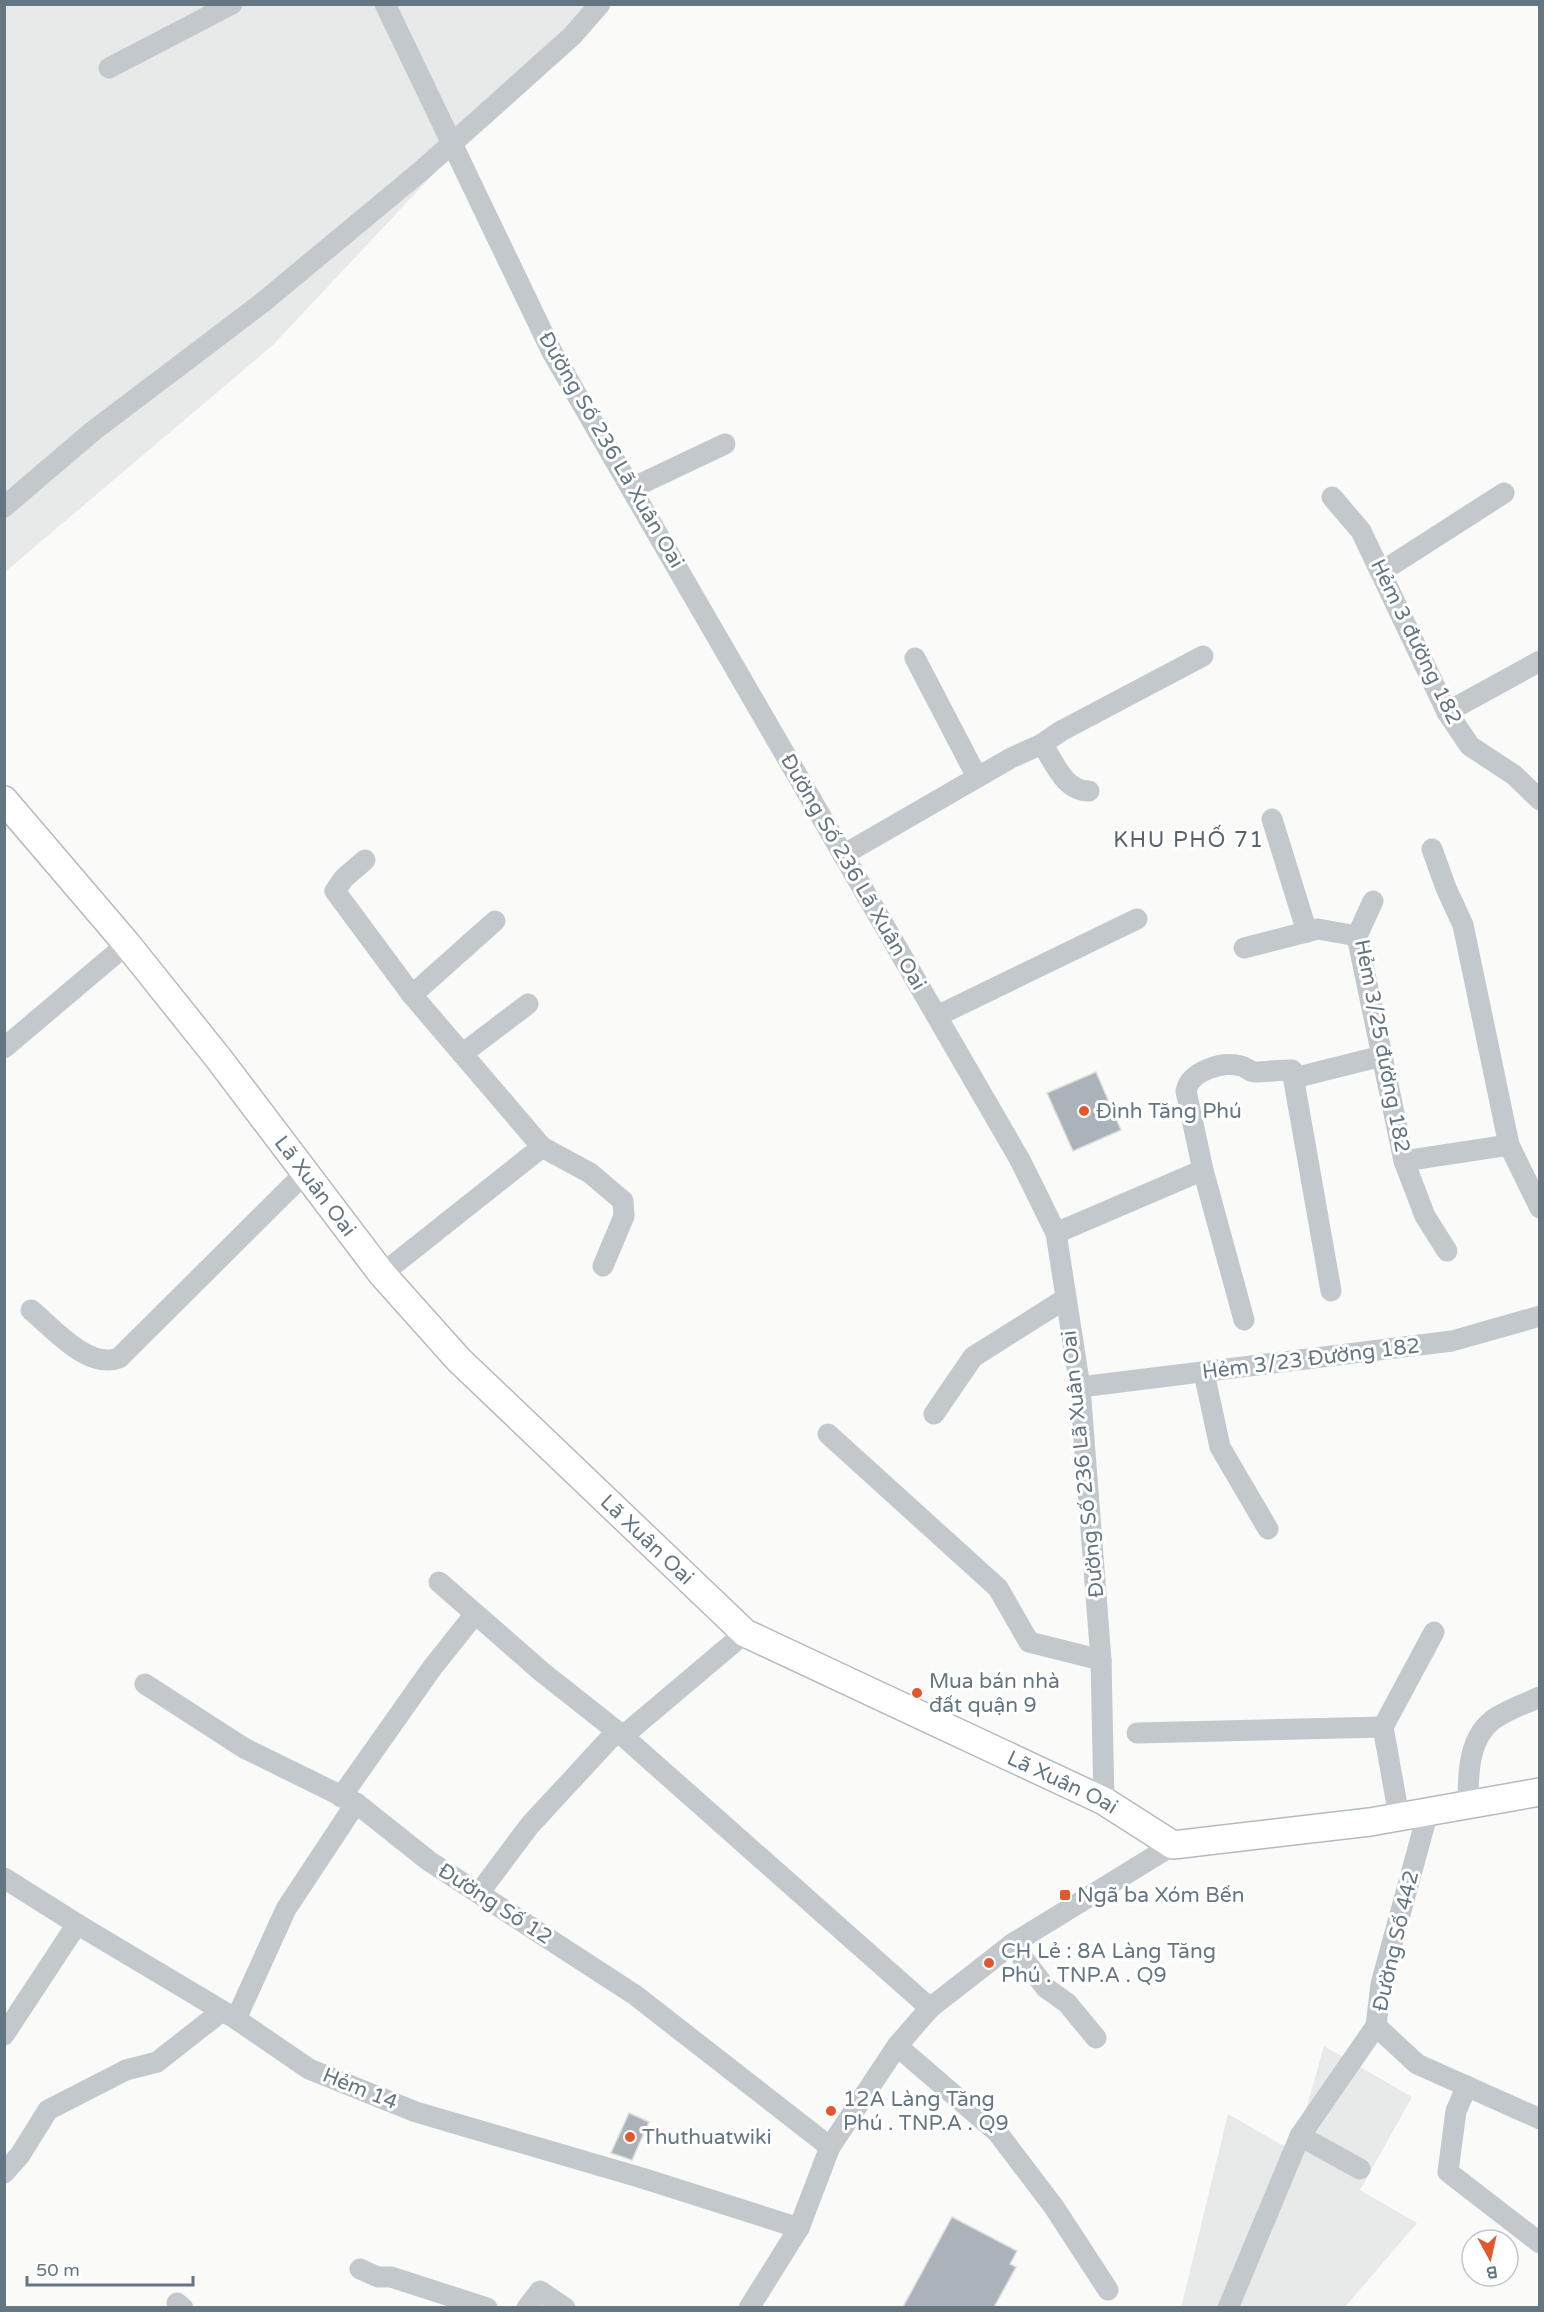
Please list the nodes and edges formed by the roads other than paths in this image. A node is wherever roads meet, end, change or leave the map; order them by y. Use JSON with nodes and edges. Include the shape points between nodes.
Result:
{"nodes":[{"id":1,"x":232,"y":4,"type":"edge"},
{"id":2,"x":386,"y":4,"type":"edge"},
{"id":3,"x":600,"y":4,"type":"edge"},
{"id":4,"x":109,"y":68,"type":"dead end"},
{"id":5,"x":725,"y":444,"type":"dead end"},
{"id":6,"x":632,"y":488,"type":"junction"},
{"id":7,"x":1504,"y":493,"type":"dead end"},
{"id":8,"x":1332,"y":497,"type":"dead end"},
{"id":9,"x":4,"y":507,"type":"edge"},
{"id":10,"x":1381,"y":573,"type":"junction"},
{"id":11,"x":1203,"y":656,"type":"dead end"},
{"id":12,"x":915,"y":658,"type":"dead end"},
{"id":13,"x":1539,"y":661,"type":"edge"},
{"id":14,"x":1447,"y":712,"type":"junction"},
{"id":15,"x":1042,"y":744,"type":"junction"},
{"id":16,"x":977,"y":777,"type":"junction"},
{"id":17,"x":1089,"y":790,"type":"dead end"},
{"id":18,"x":4,"y":800,"type":"edge"},
{"id":19,"x":1539,"y":800,"type":"edge"},
{"id":20,"x":1272,"y":819,"type":"dead end"},
{"id":21,"x":1432,"y":849,"type":"dead end"},
{"id":22,"x":843,"y":855,"type":"junction"},
{"id":23,"x":365,"y":860,"type":"dead end"},
{"id":24,"x":1373,"y":901,"type":"dead end"},
{"id":25,"x":1137,"y":919,"type":"dead end"},
{"id":26,"x":495,"y":921,"type":"dead end"},
{"id":27,"x":1306,"y":932,"type":"junction"},
{"id":28,"x":1357,"y":936,"type":"junction"},
{"id":29,"x":127,"y":944,"type":"junction"},
{"id":30,"x":1244,"y":948,"type":"dead end"},
{"id":31,"x":412,"y":995,"type":"junction"},
{"id":32,"x":528,"y":1004,"type":"dead end"},
{"id":33,"x":937,"y":1016,"type":"junction"},
{"id":34,"x":4,"y":1048,"type":"edge"},
{"id":35,"x":462,"y":1054,"type":"junction"},
{"id":36,"x":1382,"y":1056,"type":"junction"},
{"id":37,"x":1294,"y":1078,"type":"junction"},
{"id":38,"x":1509,"y":1145,"type":"junction"},
{"id":39,"x":542,"y":1147,"type":"junction"},
{"id":40,"x":1404,"y":1161,"type":"junction"},
{"id":41,"x":1203,"y":1170,"type":"junction"},
{"id":42,"x":304,"y":1174,"type":"junction"},
{"id":43,"x":1539,"y":1208,"type":"edge"},
{"id":44,"x":1056,"y":1233,"type":"junction"},
{"id":45,"x":1447,"y":1251,"type":"dead end"},
{"id":46,"x":603,"y":1266,"type":"dead end"},
{"id":47,"x":382,"y":1274,"type":"junction"},
{"id":48,"x":1331,"y":1291,"type":"dead end"},
{"id":49,"x":1065,"y":1299,"type":"junction"},
{"id":50,"x":31,"y":1310,"type":"dead end"},
{"id":51,"x":1539,"y":1316,"type":"edge"},
{"id":52,"x":1244,"y":1320,"type":"dead end"},
{"id":53,"x":1204,"y":1373,"type":"junction"},
{"id":54,"x":1080,"y":1387,"type":"junction"},
{"id":55,"x":934,"y":1414,"type":"dead end"},
{"id":56,"x":828,"y":1434,"type":"dead end"},
{"id":57,"x":1268,"y":1529,"type":"dead end"},
{"id":58,"x":439,"y":1582,"type":"dead end"},
{"id":59,"x":475,"y":1614,"type":"junction"},
{"id":60,"x":1434,"y":1632,"type":"dead end"},
{"id":61,"x":745,"y":1633,"type":"junction"},
{"id":62,"x":1101,"y":1660,"type":"junction"},
{"id":63,"x":145,"y":1684,"type":"dead end"},
{"id":64,"x":1539,"y":1697,"type":"edge"},
{"id":65,"x":1383,"y":1727,"type":"junction"},
{"id":66,"x":1137,"y":1733,"type":"dead end"},
{"id":67,"x":620,"y":1734,"type":"junction"},
{"id":68,"x":1539,"y":1792,"type":"edge"},
{"id":69,"x":349,"y":1800,"type":"junction"},
{"id":70,"x":1104,"y":1801,"type":"junction"},
{"id":71,"x":1468,"y":1803,"type":"junction"},
{"id":72,"x":1428,"y":1812,"type":"junction"},
{"id":73,"x":1399,"y":1816,"type":"junction"},
{"id":74,"x":1173,"y":1845,"type":"junction"},
{"id":75,"x":4,"y":1878,"type":"edge"},
{"id":76,"x":479,"y":1893,"type":"junction"},
{"id":77,"x":77,"y":1924,"type":"junction"},
{"id":78,"x":1012,"y":1944,"type":"junction"},
{"id":79,"x":930,"y":2008,"type":"junction"},
{"id":80,"x":229,"y":2015,"type":"junction"},
{"id":81,"x":1376,"y":2026,"type":"junction"},
{"id":82,"x":4,"y":2035,"type":"edge"},
{"id":83,"x":1096,"y":2037,"type":"dead end"},
{"id":84,"x":897,"y":2046,"type":"junction"},
{"id":85,"x":1467,"y":2086,"type":"junction"},
{"id":86,"x":1539,"y":2119,"type":"edge"},
{"id":87,"x":1300,"y":2136,"type":"junction"},
{"id":88,"x":830,"y":2147,"type":"junction"},
{"id":89,"x":1360,"y":2169,"type":"dead end"},
{"id":90,"x":4,"y":2174,"type":"edge"},
{"id":91,"x":799,"y":2228,"type":"junction"},
{"id":92,"x":1539,"y":2243,"type":"edge"},
{"id":93,"x":360,"y":2269,"type":"dead end"},
{"id":94,"x":1108,"y":2290,"type":"dead end"},
{"id":95,"x":487,"y":2307,"type":"edge"},
{"id":96,"x":528,"y":2307,"type":"edge"},
{"id":97,"x":565,"y":2307,"type":"edge"},
{"id":98,"x":749,"y":2307,"type":"edge"},
{"id":99,"x":1228,"y":2307,"type":"edge"}],
"edges":[{"from":1,"to":4,"type":"street"},
{"from":2,"to":6,"type":"street","name":"Đường Số 236 Lã Xuân Oai","via":[[552,352]]},
{"from":3,"to":9,"type":"street","bridge":true,"via":[[572,36],[421,171],[262,303],[93,431]]},
{"from":5,"to":6,"type":"street"},
{"from":6,"to":22,"type":"street","name":"Đường Số 236 Lã Xuân Oai"},
{"from":7,"to":10,"type":"street"},
{"from":8,"to":10,"type":"street","name":"Hẻm 3 đường 182","via":[[1361,531]]},
{"from":10,"to":14,"type":"street","name":"Hẻm 3 đường 182"},
{"from":11,"to":15,"type":"street"},
{"from":12,"to":16,"type":"street"},
{"from":13,"to":14,"type":"street"},
{"from":14,"to":19,"type":"street","name":"Hẻm 3 đường 182","via":[[1470,746],[1514,775]]},
{"from":15,"to":16,"type":"street"},
{"from":15,"to":17,"type":"street","via":[[1070,787]]},
{"from":16,"to":22,"type":"street"},
{"from":18,"to":29,"type":"main road","name":"Lã Xuân Oai"},
{"from":20,"to":27,"type":"street"},
{"from":21,"to":38,"type":"street","via":[[1463,925]]},
{"from":22,"to":33,"type":"street","name":"Đường Số 236 Lã Xuân Oai"},
{"from":23,"to":31,"type":"street","via":[[335,891]]},
{"from":24,"to":28,"type":"street","name":"Hẻm 3/25 đường 182"},
{"from":25,"to":33,"type":"street"},
{"from":26,"to":31,"type":"street"},
{"from":27,"to":28,"type":"street","via":[[1318,929]]},
{"from":27,"to":30,"type":"street"},
{"from":28,"to":36,"type":"street","name":"Hẻm 3/25 đường 182"},
{"from":29,"to":34,"type":"street"},
{"from":29,"to":42,"type":"main road","name":"Lã Xuân Oai"},
{"from":31,"to":35,"type":"street"},
{"from":32,"to":35,"type":"street"},
{"from":33,"to":44,"type":"street","name":"Đường Số 236 Lã Xuân Oai","via":[[1020,1160]]},
{"from":35,"to":39,"type":"street"},
{"from":36,"to":37,"type":"street"},
{"from":36,"to":40,"type":"street","name":"Hẻm 3/25 đường 182"},
{"from":37,"to":41,"type":"street","via":[[1292,1070],[1250,1072],[1242,1066],[1222,1065],[1188,1082],[1185,1091]]},
{"from":37,"to":48,"type":"street"},
{"from":38,"to":40,"type":"street","name":"Hẻm 3/25 đường 182"},
{"from":38,"to":43,"type":"street"},
{"from":39,"to":46,"type":"street","via":[[590,1173],[623,1201],[624,1216]]},
{"from":39,"to":47,"type":"street"},
{"from":40,"to":45,"type":"street","via":[[1425,1216]]},
{"from":41,"to":44,"type":"street"},
{"from":41,"to":52,"type":"street"},
{"from":42,"to":47,"type":"main road","name":"Lã Xuân Oai"},
{"from":42,"to":50,"type":"street","via":[[119,1358],[105,1361],[84,1353]]},
{"from":44,"to":49,"type":"street","name":"Đường Số 236 Lã Xuân Oai"},
{"from":47,"to":61,"type":"main road","name":"Lã Xuân Oai","via":[[459,1360]]},
{"from":49,"to":54,"type":"street","name":"Đường Số 236 Lã Xuân Oai"},
{"from":49,"to":55,"type":"street","via":[[973,1357]]},
{"from":51,"to":53,"type":"street","name":"Hẻm 3/23 Đường 182","via":[[1452,1341]]},
{"from":53,"to":54,"type":"street","name":"Hẻm 3/23 Đường 182"},
{"from":53,"to":57,"type":"street","via":[[1220,1447]]},
{"from":54,"to":62,"type":"street","name":"Đường Số 236 Lã Xuân Oai"},
{"from":56,"to":62,"type":"street","via":[[998,1588],[1029,1642]]},
{"from":58,"to":59,"type":"street"},
{"from":59,"to":67,"type":"street"},
{"from":59,"to":69,"type":"street","via":[[432,1668]]},
{"from":60,"to":65,"type":"street"},
{"from":61,"to":67,"type":"street"},
{"from":61,"to":70,"type":"main road","name":"Lã Xuân Oai"},
{"from":62,"to":70,"type":"street","name":"Đường Số 236 Lã Xuân Oai"},
{"from":63,"to":69,"type":"street","name":"Đường Số 12","via":[[244,1748]]},
{"from":64,"to":71,"type":"street","via":[[1495,1718],[1476,1742],[1468,1768]]},
{"from":65,"to":66,"type":"street"},
{"from":65,"to":73,"type":"street"},
{"from":67,"to":76,"type":"street","via":[[530,1825]]},
{"from":67,"to":79,"type":"street"},
{"from":68,"to":71,"type":"main road"},
{"from":69,"to":76,"type":"street","name":"Đường Số 12","via":[[429,1861]]},
{"from":69,"to":80,"type":"street"},
{"from":70,"to":74,"type":"main road","name":"Lã Xuân Oai"},
{"from":71,"to":72,"type":"main road"},
{"from":72,"to":73,"type":"main road"},
{"from":72,"to":81,"type":"street","name":"Đường Số 442","via":[[1381,1984]]},
{"from":73,"to":74,"type":"main road"},
{"from":74,"to":78,"type":"street"},
{"from":75,"to":77,"type":"street","name":"Hẻm 14"},
{"from":76,"to":88,"type":"street","name":"Đường Số 12","via":[[635,1995]]},
{"from":77,"to":80,"type":"street","name":"Hẻm 14"},
{"from":77,"to":82,"type":"street"},
{"from":78,"to":79,"type":"street"},
{"from":78,"to":83,"type":"street","via":[[1046,1988],[1066,2003]]},
{"from":79,"to":84,"type":"street"},
{"from":80,"to":90,"type":"street","via":[[157,2062],[126,2070],[48,2110]]},
{"from":80,"to":91,"type":"street","name":"Hẻm 14","via":[[309,2068],[416,2112]]},
{"from":81,"to":85,"type":"street","name":"Đường Số 442","via":[[1417,2064]]},
{"from":81,"to":87,"type":"street"},
{"from":84,"to":88,"type":"street"},
{"from":84,"to":94,"type":"street","via":[[997,2132],[1054,2207]]},
{"from":85,"to":86,"type":"street","name":"Đường Số 442"},
{"from":85,"to":92,"type":"street","via":[[1456,2111],[1448,2172]]},
{"from":87,"to":89,"type":"street"},
{"from":87,"to":99,"type":"street"},
{"from":88,"to":91,"type":"street"},
{"from":91,"to":98,"type":"street"},
{"from":93,"to":95,"type":"street"},
{"from":96,"to":97,"type":"street","via":[[540,2291]]}]}
